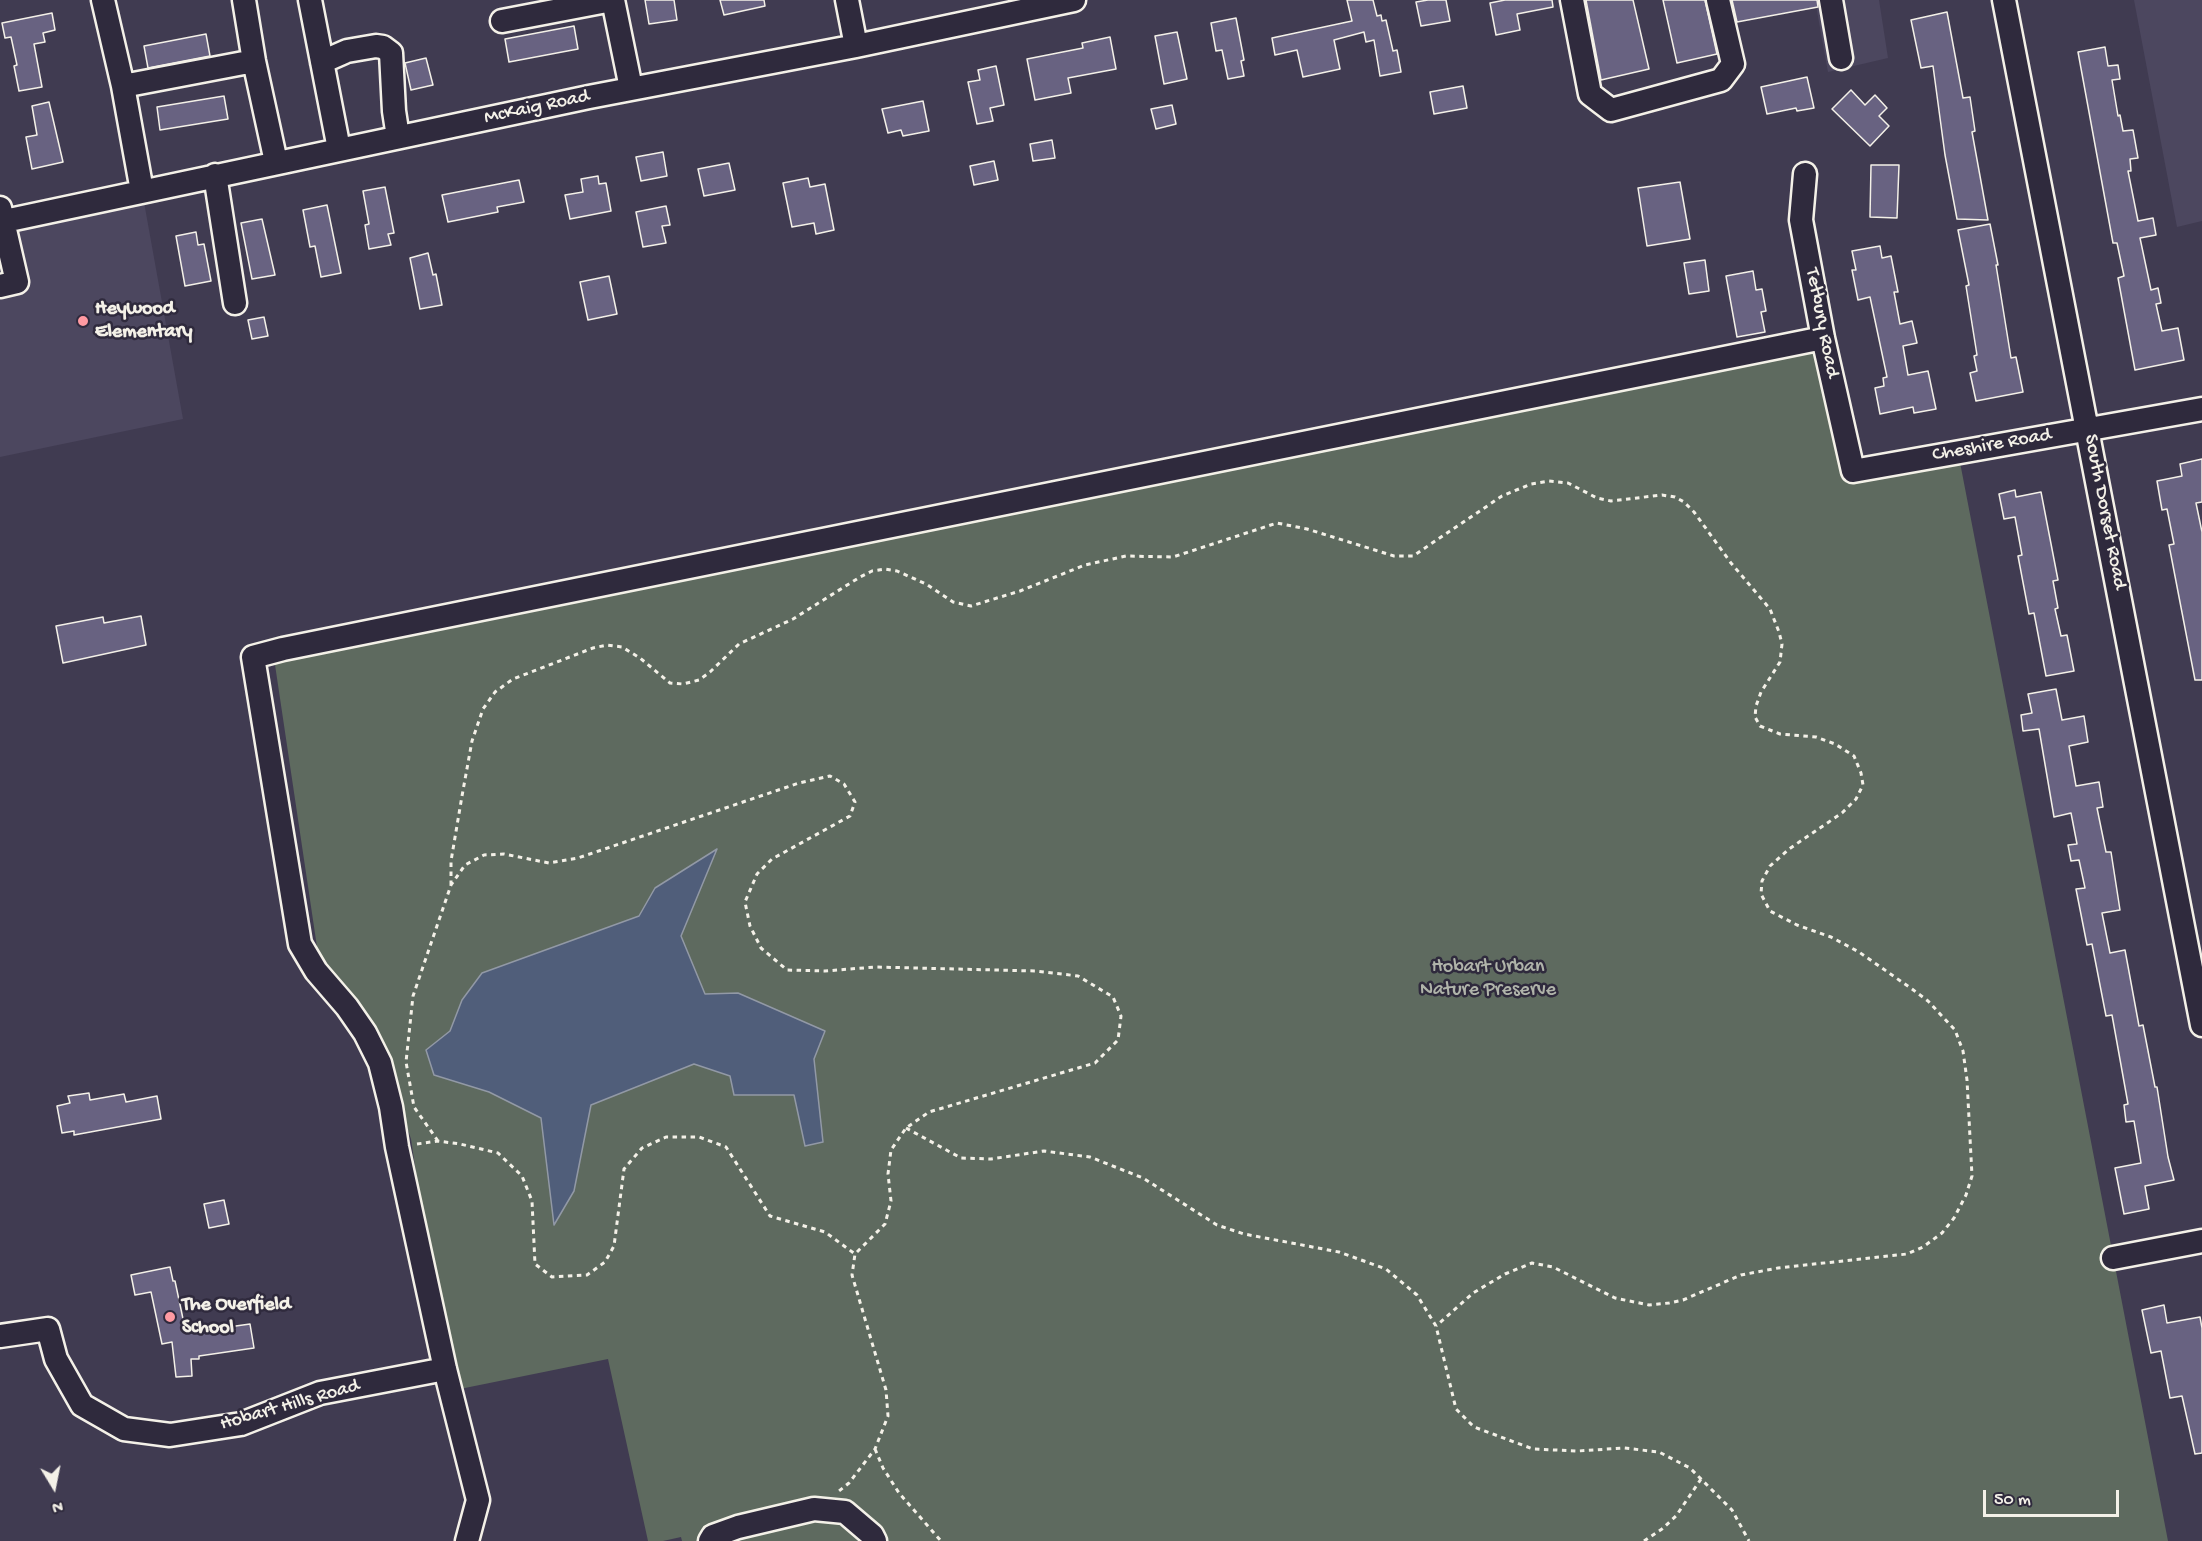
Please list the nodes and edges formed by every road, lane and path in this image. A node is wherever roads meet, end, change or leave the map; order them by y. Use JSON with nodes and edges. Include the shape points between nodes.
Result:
{"nodes":[{"id":1,"x":104,"y":0,"type":"edge"},
{"id":2,"x":244,"y":0,"type":"edge"},
{"id":3,"x":310,"y":0,"type":"edge"},
{"id":4,"x":613,"y":0,"type":"edge"},
{"id":5,"x":847,"y":0,"type":"edge"},
{"id":6,"x":1074,"y":0,"type":"edge"},
{"id":7,"x":1572,"y":0,"type":"edge"},
{"id":8,"x":1718,"y":0,"type":"edge"},
{"id":9,"x":1831,"y":0,"type":"edge"},
{"id":10,"x":2004,"y":0,"type":"edge"},
{"id":11,"x":502,"y":21,"type":"dead end"},
{"id":12,"x":855,"y":45,"type":"junction"},
{"id":13,"x":1841,"y":57,"type":"dead end"},
{"id":14,"x":254,"y":61,"type":"junction"},
{"id":15,"x":322,"y":62,"type":"junction"},
{"id":16,"x":123,"y":86,"type":"junction"},
{"id":17,"x":631,"y":88,"type":"junction"},
{"id":18,"x":398,"y":137,"type":"junction"},
{"id":19,"x":339,"y":149,"type":"junction"},
{"id":20,"x":276,"y":162,"type":"junction"},
{"id":21,"x":1805,"y":174,"type":"dead end"},
{"id":22,"x":215,"y":175,"type":"junction"},
{"id":23,"x":142,"y":191,"type":"junction"},
{"id":24,"x":1,"y":217,"type":"edge"},
{"id":25,"x":0,"y":286,"type":"edge"},
{"id":26,"x":235,"y":303,"type":"dead end"},
{"id":27,"x":1822,"y":338,"type":"junction"},
{"id":28,"x":2202,"y":409,"type":"edge"},
{"id":29,"x":2088,"y":429,"type":"junction"},
{"id":30,"x":1853,"y":471,"type":"joint"},
{"id":31,"x":451,"y":885,"type":"junction"},
{"id":32,"x":2202,"y":1025,"type":"edge"},
{"id":33,"x":906,"y":1128,"type":"junction"},
{"id":34,"x":438,"y":1141,"type":"junction"},
{"id":35,"x":397,"y":1147,"type":"junction"},
{"id":36,"x":2202,"y":1241,"type":"edge"},
{"id":37,"x":855,"y":1254,"type":"junction"},
{"id":38,"x":2113,"y":1258,"type":"dead end"},
{"id":39,"x":1436,"y":1326,"type":"junction"},
{"id":40,"x":0,"y":1336,"type":"edge"},
{"id":41,"x":445,"y":1369,"type":"junction"},
{"id":42,"x":875,"y":1449,"type":"junction"},
{"id":43,"x":1701,"y":1479,"type":"junction"},
{"id":44,"x":814,"y":1509,"type":"junction"},
{"id":45,"x":467,"y":1541,"type":"edge"},
{"id":46,"x":710,"y":1541,"type":"edge"},
{"id":47,"x":875,"y":1541,"type":"edge"},
{"id":48,"x":941,"y":1541,"type":"edge"},
{"id":49,"x":1644,"y":1541,"type":"edge"},
{"id":50,"x":1749,"y":1541,"type":"edge"}],
"edges":[{"from":1,"to":16,"type":"street"},
{"from":2,"to":14,"type":"street"},
{"from":3,"to":15,"type":"street"},
{"from":4,"to":11,"type":"street"},
{"from":4,"to":17,"type":"street"},
{"from":5,"to":12,"type":"street"},
{"from":6,"to":12,"type":"street","name":"McKaig Road"},
{"from":7,"to":8,"type":"street","via":[[1590,94],[1611,110],[1720,80],[1733,64]]},
{"from":9,"to":13,"type":"street"},
{"from":10,"to":29,"type":"street","name":"South Dorset Road"},
{"from":12,"to":17,"type":"street","name":"McKaig Road"},
{"from":14,"to":16,"type":"street"},
{"from":14,"to":20,"type":"street"},
{"from":15,"to":18,"type":"street","via":[[347,51],[376,46],[391,52]]},
{"from":15,"to":19,"type":"street"},
{"from":16,"to":23,"type":"street"},
{"from":17,"to":18,"type":"street","name":"McKaig Road"},
{"from":18,"to":19,"type":"street","name":"McKaig Road"},
{"from":19,"to":20,"type":"street","name":"McKaig Road"},
{"from":20,"to":22,"type":"street","name":"McKaig Road"},
{"from":21,"to":27,"type":"street","name":"Tetbury Road","via":[[1801,220]]},
{"from":22,"to":23,"type":"street","name":"McKaig Road"},
{"from":22,"to":26,"type":"street"},
{"from":23,"to":24,"type":"street","name":"McKaig Road"},
{"from":24,"to":25,"type":"street","via":[[17,282]]},
{"from":27,"to":30,"type":"street","name":"Tetbury Road"},
{"from":27,"to":35,"type":"street","via":[[253,657],[300,944],[346,1007],[380,1063]]},
{"from":28,"to":29,"type":"street","name":"Cheshire Road"},
{"from":29,"to":30,"type":"street","name":"Cheshire Road"},
{"from":29,"to":32,"type":"street","name":"South Dorset Road"},
{"from":31,"to":33,"type":"path","via":[[465,865],[484,855],[504,854],[549,863],[578,858],[830,776],[844,784],[855,802],[850,816],[772,859],[757,874],[745,902],[750,926],[761,948],[787,970],[1036,971],[1078,976],[1113,997],[1121,1016],[1118,1040],[1095,1063],[929,1112]]},
{"from":31,"to":34,"type":"path","via":[[413,996],[406,1062],[414,1107]]},
{"from":31,"to":39,"type":"path","via":[[451,861],[472,741],[483,709],[495,692],[513,679],[593,648],[622,647],[670,683],[683,684],[699,680],[739,644],[793,619],[872,571],[897,571],[953,602],[971,606],[1093,563],[1126,556],[1173,557],[1277,524],[1307,529],[1394,556],[1413,556],[1502,496],[1549,481],[1568,483],[1611,501],[1675,497],[1694,512],[1770,609],[1779,633],[1780,662],[1756,706],[1755,717],[1760,726],[1780,734],[1815,737],[1835,744],[1854,756],[1862,773],[1863,785],[1856,799],[1770,866],[1762,881],[1761,894],[1776,914],[1832,937],[1912,989],[1955,1030],[1967,1080],[1972,1176],[1954,1218],[1942,1233],[1907,1254],[1741,1275],[1683,1300],[1649,1305],[1615,1298],[1553,1267],[1532,1263],[1473,1293]]},
{"from":33,"to":37,"type":"path","via":[[891,1150],[891,1201],[885,1224]]},
{"from":33,"to":39,"type":"path","via":[[961,1158],[991,1159],[1044,1151],[1090,1157],[1143,1178],[1217,1225],[1339,1252],[1386,1269],[1417,1295]]},
{"from":34,"to":35,"type":"path"},
{"from":34,"to":37,"type":"path","via":[[498,1154],[522,1176],[532,1201],[535,1264],[552,1277],[587,1275],[605,1262],[614,1246],[624,1169],[642,1148],[666,1137],[699,1137],[726,1148],[770,1216],[825,1232]]},
{"from":35,"to":41,"type":"street"},
{"from":36,"to":38,"type":"street"},
{"from":37,"to":42,"type":"path","via":[[852,1275],[886,1390],[888,1416]]},
{"from":39,"to":43,"type":"path","via":[[1456,1409],[1474,1427],[1533,1449],[1624,1448],[1659,1452],[1690,1468]]},
{"from":40,"to":41,"type":"street","name":"Hobart Hills Road","via":[[48,1329],[56,1359],[82,1405],[124,1429],[170,1435],[241,1424],[320,1393]]},
{"from":41,"to":45,"type":"street","via":[[478,1500]]},
{"from":42,"to":44,"type":"path","via":[[849,1483]]},
{"from":42,"to":48,"type":"path","via":[[899,1493]]},
{"from":43,"to":49,"type":"path","via":[[1676,1516]]},
{"from":43,"to":50,"type":"path","via":[[1732,1510]]},
{"from":44,"to":46,"type":"street","via":[[738,1527],[713,1536]]},
{"from":44,"to":47,"type":"street","via":[[845,1512]]}]}
